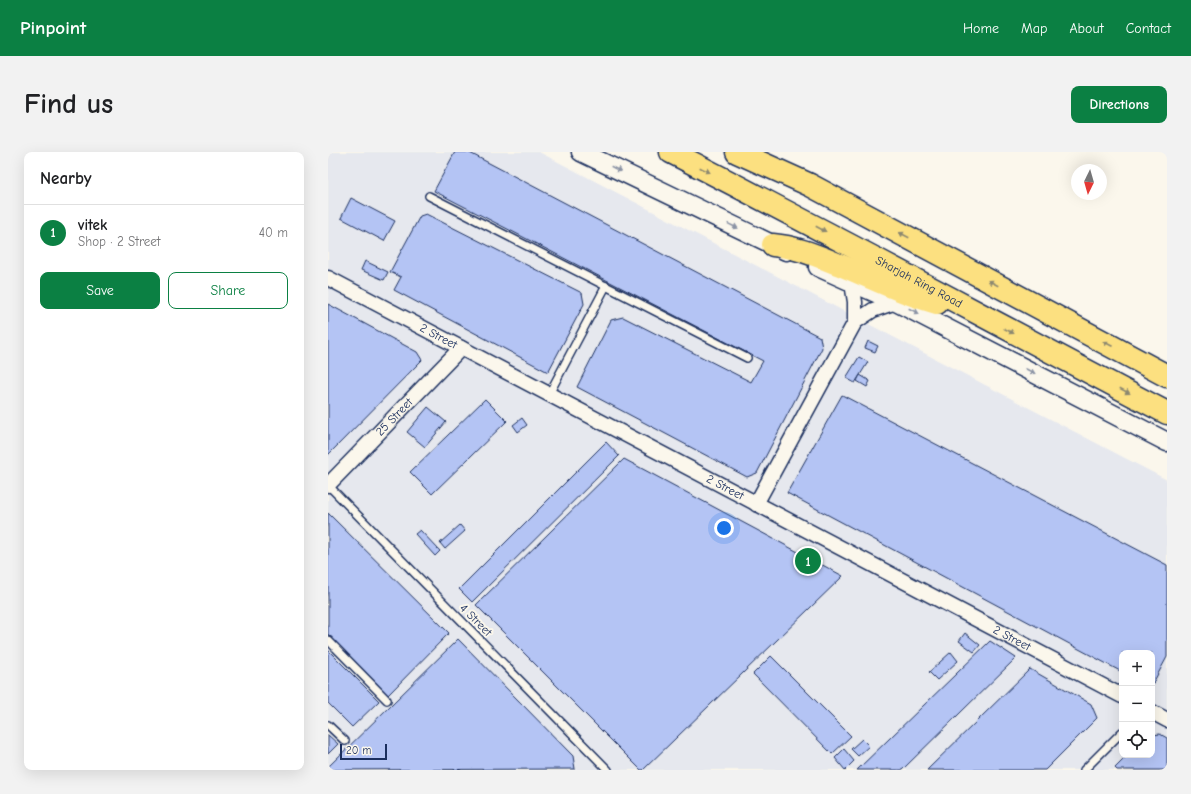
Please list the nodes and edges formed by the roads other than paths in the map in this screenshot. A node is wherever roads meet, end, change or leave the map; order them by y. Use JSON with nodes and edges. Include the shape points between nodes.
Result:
{"nodes":[{"id":1,"x":582,"y":152,"type":"edge"},
{"id":2,"x":671,"y":152,"type":"edge"},
{"id":3,"x":737,"y":152,"type":"edge"},
{"id":4,"x":766,"y":152,"type":"edge"},
{"id":5,"x":810,"y":185,"type":"junction"},
{"id":6,"x":429,"y":196,"type":"dead end"},
{"id":7,"x":773,"y":245,"type":"junction"},
{"id":8,"x":328,"y":278,"type":"edge"},
{"id":9,"x":852,"y":283,"type":"junction"},
{"id":10,"x":606,"y":286,"type":"junction"},
{"id":11,"x":896,"y":302,"type":"junction"},
{"id":12,"x":979,"y":315,"type":"junction"},
{"id":13,"x":855,"y":322,"type":"junction"},
{"id":14,"x":460,"y":348,"type":"junction"},
{"id":15,"x":747,"y":358,"type":"dead end"},
{"id":16,"x":1167,"y":376,"type":"edge"},
{"id":17,"x":549,"y":394,"type":"junction"},
{"id":18,"x":1167,"y":413,"type":"edge"},
{"id":19,"x":1167,"y":442,"type":"edge"},
{"id":20,"x":328,"y":485,"type":"edge"},
{"id":21,"x":756,"y":504,"type":"junction"},
{"id":22,"x":328,"y":640,"type":"edge"},
{"id":23,"x":1119,"y":694,"type":"edge"},
{"id":24,"x":387,"y":700,"type":"dead end"},
{"id":25,"x":1155,"y":714,"type":"edge"},
{"id":26,"x":1167,"y":720,"type":"edge"},
{"id":27,"x":328,"y":724,"type":"edge"},
{"id":28,"x":1119,"y":735,"type":"edge"},
{"id":29,"x":345,"y":741,"type":"dead end"},
{"id":30,"x":608,"y":770,"type":"edge"},
{"id":31,"x":1084,"y":770,"type":"edge"}],
"edges":[{"from":1,"to":7,"type":"street","one_way":true},
{"from":2,"to":12,"type":"highway","name":"Sharjah Ring Road","one_way":true},
{"from":3,"to":5,"type":"highway"},
{"from":4,"to":5,"type":"highway"},
{"from":16,"to":5,"type":"highway","one_way":true},
{"from":6,"to":10,"type":"lane"},
{"from":7,"to":9,"type":"street"},
{"from":7,"to":12,"type":"highway","via":[[806,251],[912,295]]},
{"from":8,"to":14,"type":"street","name":"2 Street"},
{"from":9,"to":11,"type":"street"},
{"from":9,"to":13,"type":"street"},
{"from":10,"to":15,"type":"lane"},
{"from":10,"to":17,"type":"lane"},
{"from":11,"to":13,"type":"street","via":[[874,310]]},
{"from":11,"to":19,"type":"street","one_way":true},
{"from":12,"to":18,"type":"highway","name":"Sharjah Ring Road","one_way":true},
{"from":13,"to":21,"type":"street"},
{"from":14,"to":17,"type":"street","name":"2 Street"},
{"from":14,"to":20,"type":"street","name":"25 Street"},
{"from":17,"to":21,"type":"street","name":"2 Street"},
{"from":20,"to":30,"type":"lane","name":"4 Street"},
{"from":21,"to":23,"type":"street","name":"2 Street"},
{"from":22,"to":24,"type":"lane"},
{"from":25,"to":26,"type":"street"},
{"from":27,"to":29,"type":"lane"},
{"from":28,"to":31,"type":"lane"}]}
